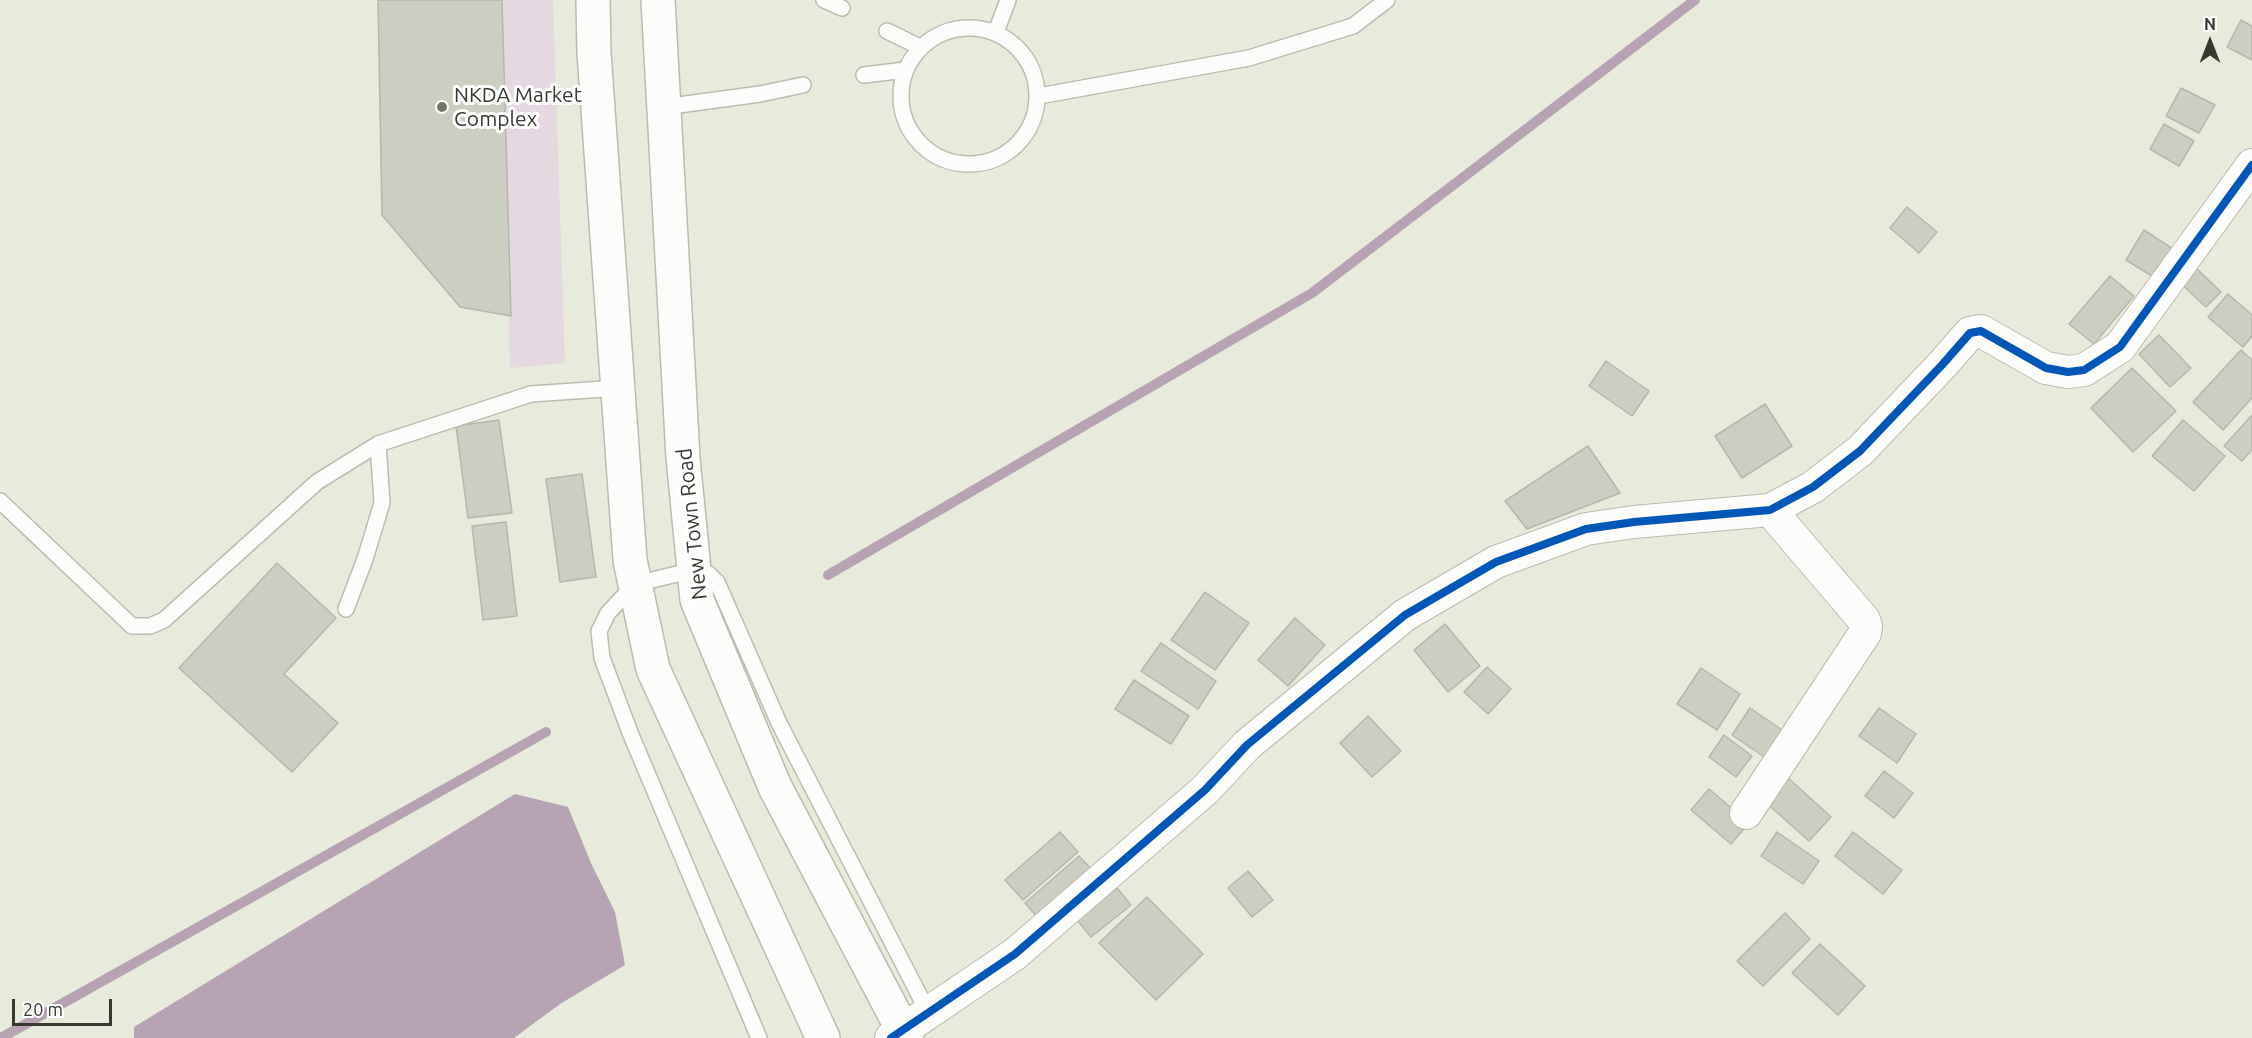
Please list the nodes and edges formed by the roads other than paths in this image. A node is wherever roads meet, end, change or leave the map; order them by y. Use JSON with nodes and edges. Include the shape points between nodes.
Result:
{"nodes":[{"id":1,"x":593,"y":0,"type":"edge"},
{"id":2,"x":658,"y":0,"type":"edge"},
{"id":3,"x":824,"y":0,"type":"edge"},
{"id":4,"x":1008,"y":0,"type":"edge"},
{"id":5,"x":1387,"y":0,"type":"edge"},
{"id":6,"x":842,"y":9,"type":"dead end"},
{"id":7,"x":887,"y":31,"type":"dead end"},
{"id":8,"x":996,"y":32,"type":"junction"},
{"id":9,"x":920,"y":47,"type":"junction"},
{"id":10,"x":905,"y":70,"type":"junction"},
{"id":11,"x":864,"y":75,"type":"dead end"},
{"id":12,"x":802,"y":85,"type":"dead end"},
{"id":13,"x":1039,"y":96,"type":"junction"},
{"id":14,"x":664,"y":106,"type":"junction"},
{"id":15,"x":2252,"y":165,"type":"edge"},
{"id":16,"x":618,"y":388,"type":"junction"},
{"id":17,"x":378,"y":444,"type":"junction"},
{"id":18,"x":0,"y":501,"type":"edge"},
{"id":19,"x":1770,"y":510,"type":"junction"},
{"id":20,"x":694,"y":570,"type":"junction"},
{"id":21,"x":635,"y":584,"type":"junction"},
{"id":22,"x":346,"y":609,"type":"dead end"},
{"id":23,"x":1746,"y":813,"type":"dead end"},
{"id":24,"x":908,"y":1030,"type":"edge"},
{"id":25,"x":759,"y":1038,"type":"edge"},
{"id":26,"x":823,"y":1038,"type":"edge"}],
"edges":[{"from":1,"to":16,"type":"main road"},
{"from":2,"to":14,"type":"main road","name":"New Town Road"},
{"from":3,"to":6,"type":"lane"},
{"from":4,"to":8,"type":"lane"},
{"from":5,"to":13,"type":"lane","via":[[1353,26],[1249,58]]},
{"from":7,"to":9,"type":"lane"},
{"from":8,"to":9,"type":"lane","via":[[969,27],[943,33]]},
{"from":8,"to":13,"type":"lane","via":[[1018,47],[1033,70]]},
{"from":9,"to":10,"type":"lane"},
{"from":10,"to":11,"type":"lane"},
{"from":10,"to":13,"type":"lane","via":[[900,96],[905,123],[920,145],[952,162],[970,165],[996,160],[1018,145],[1034,122]]},
{"from":12,"to":14,"type":"lane"},
{"from":14,"to":20,"type":"main road","name":"New Town Road","via":[[683,458]]},
{"from":15,"to":19,"type":"street","via":[[2120,347],[2084,370],[2068,372],[2046,368],[1981,331],[1970,333],[1860,451],[1813,486]]},
{"from":16,"to":17,"type":"lane","via":[[531,394]]},
{"from":16,"to":21,"type":"main road"},
{"from":17,"to":18,"type":"lane","via":[[317,482],[164,620],[150,626],[132,626]]},
{"from":17,"to":22,"type":"lane","via":[[382,503]]},
{"from":19,"to":23,"type":"street","via":[[1866,626]]},
{"from":19,"to":24,"type":"street","via":[[1586,529],[1496,562],[1405,615],[1247,746],[1205,790],[1015,954]]},
{"from":20,"to":21,"type":"lane"},
{"from":20,"to":24,"type":"main road","name":"New Town Road","via":[[698,600],[775,788]]},
{"from":21,"to":25,"type":"lane","via":[[608,613],[599,631],[602,658]]},
{"from":21,"to":26,"type":"main road","via":[[653,669]]}]}
